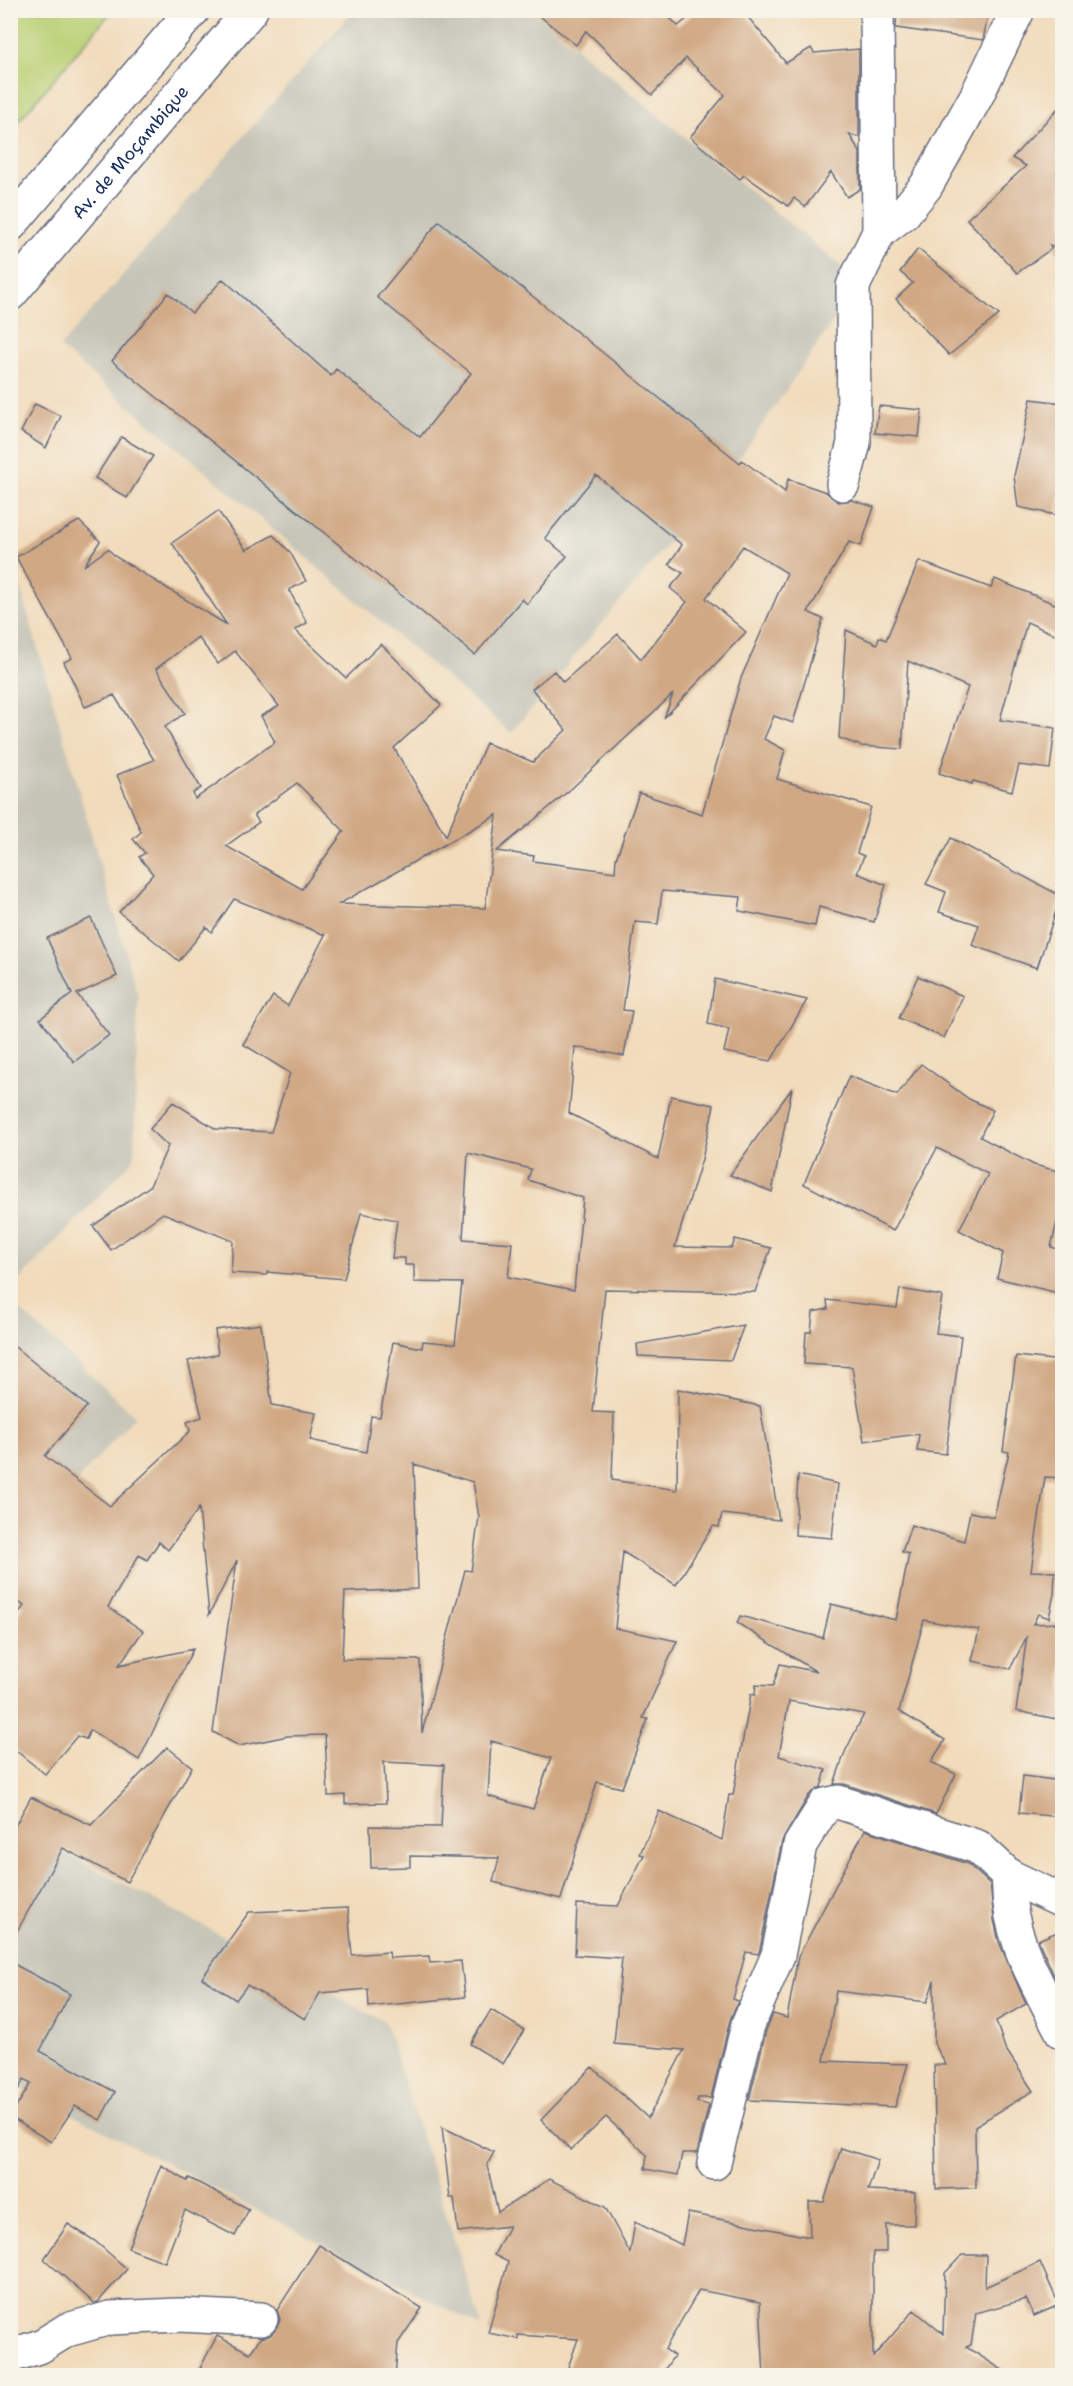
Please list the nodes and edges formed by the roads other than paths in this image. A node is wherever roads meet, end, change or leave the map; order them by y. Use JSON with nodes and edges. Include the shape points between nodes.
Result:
{"nodes":[{"id":1,"x":193,"y":10,"type":"edge"},
{"id":2,"x":251,"y":10,"type":"edge"},
{"id":3,"x":877,"y":10,"type":"edge"},
{"id":4,"x":1018,"y":10,"type":"edge"},
{"id":5,"x":10,"y":225,"type":"edge"},
{"id":6,"x":879,"y":232,"type":"junction"},
{"id":7,"x":10,"y":294,"type":"edge"},
{"id":8,"x":843,"y":484,"type":"dead end"},
{"id":9,"x":1009,"y":1876,"type":"junction"},
{"id":10,"x":1062,"y":1901,"type":"edge"},
{"id":11,"x":1062,"y":2032,"type":"edge"},
{"id":12,"x":714,"y":2163,"type":"dead end"},
{"id":13,"x":261,"y":2319,"type":"dead end"},
{"id":14,"x":10,"y":2356,"type":"edge"}],
"edges":[{"from":1,"to":5,"type":"main road"},
{"from":2,"to":7,"type":"main road","name":"Av. de Moçambique"},
{"from":3,"to":6,"type":"main road"},
{"from":4,"to":6,"type":"main road","via":[[976,97],[926,186],[904,213]]},
{"from":6,"to":8,"type":"main road","via":[[853,286],[854,442]]},
{"from":9,"to":10,"type":"main road"},
{"from":9,"to":11,"type":"main road","via":[[1011,1920]]},
{"from":9,"to":12,"type":"main road","via":[[978,1846],[838,1802],[825,1805],[800,1845],[778,1955],[748,2025]]},
{"from":13,"to":14,"type":"main road","via":[[179,2315],[110,2318],[67,2330],[41,2346]]}]}
